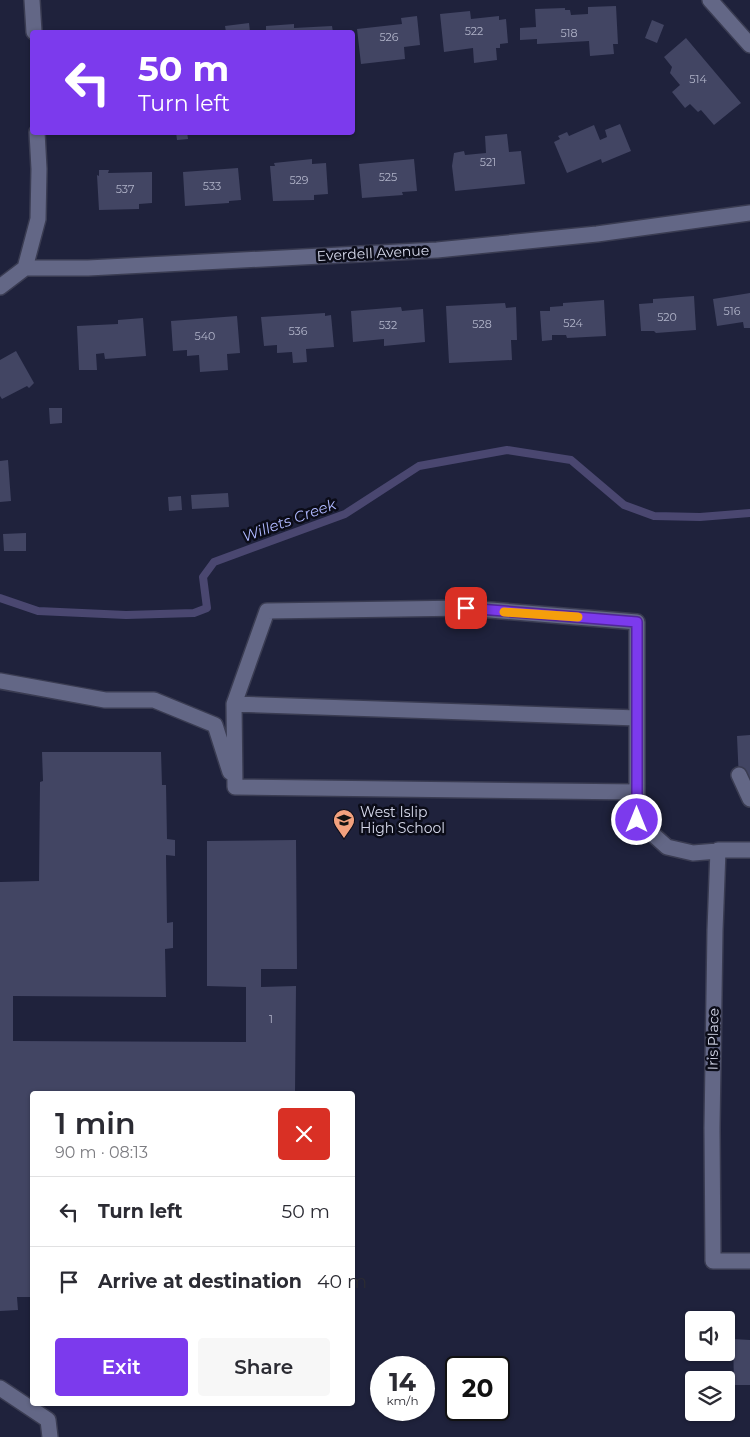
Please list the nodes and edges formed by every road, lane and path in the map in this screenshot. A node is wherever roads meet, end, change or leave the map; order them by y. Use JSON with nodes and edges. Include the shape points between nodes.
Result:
{"nodes":[{"id":1,"x":32,"y":0,"type":"edge"},
{"id":2,"x":710,"y":0,"type":"edge"},
{"id":3,"x":34,"y":30,"type":"edge"},
{"id":4,"x":750,"y":45,"type":"edge"},
{"id":5,"x":37,"y":135,"type":"edge"},
{"id":6,"x":749,"y":211,"type":"edge"},
{"id":7,"x":25,"y":268,"type":"junction"},
{"id":8,"x":0,"y":287,"type":"edge"},
{"id":9,"x":0,"y":681,"type":"edge"},
{"id":10,"x":234,"y":704,"type":"junction"},
{"id":11,"x":637,"y":718,"type":"junction"},
{"id":12,"x":235,"y":786,"type":"junction"},
{"id":13,"x":750,"y":791,"type":"edge"},
{"id":14,"x":637,"y":792,"type":"junction"},
{"id":15,"x":750,"y":799,"type":"edge"},
{"id":16,"x":750,"y":850,"type":"edge"},
{"id":17,"x":718,"y":851,"type":"junction"},
{"id":18,"x":750,"y":1261,"type":"edge"},
{"id":19,"x":0,"y":1388,"type":"edge"},
{"id":20,"x":50,"y":1437,"type":"edge"}],
"edges":[{"from":1,"to":3,"type":"street"},
{"from":2,"to":4,"type":"street"},
{"from":5,"to":7,"type":"street","via":[[38,219]]},
{"from":6,"to":7,"type":"street","name":"Everdell Avenue","via":[[597,234],[437,250],[88,268]]},
{"from":7,"to":8,"type":"street"},
{"from":9,"to":12,"type":"street","via":[[105,700],[154,700],[215,725]]},
{"from":10,"to":11,"type":"street"},
{"from":10,"to":11,"type":"street","via":[[267,611],[466,608],[637,622]]},
{"from":10,"to":12,"type":"street"},
{"from":11,"to":14,"type":"street"},
{"from":12,"to":14,"type":"street"},
{"from":13,"to":15,"type":"street","via":[[739,775]]},
{"from":14,"to":17,"type":"street","via":[[637,820],[667,847],[693,852]]},
{"from":16,"to":17,"type":"street"},
{"from":17,"to":18,"type":"street","name":"Iris Place","via":[[712,1118],[713,1261]]},
{"from":19,"to":20,"type":"street","via":[[48,1420]]}]}
